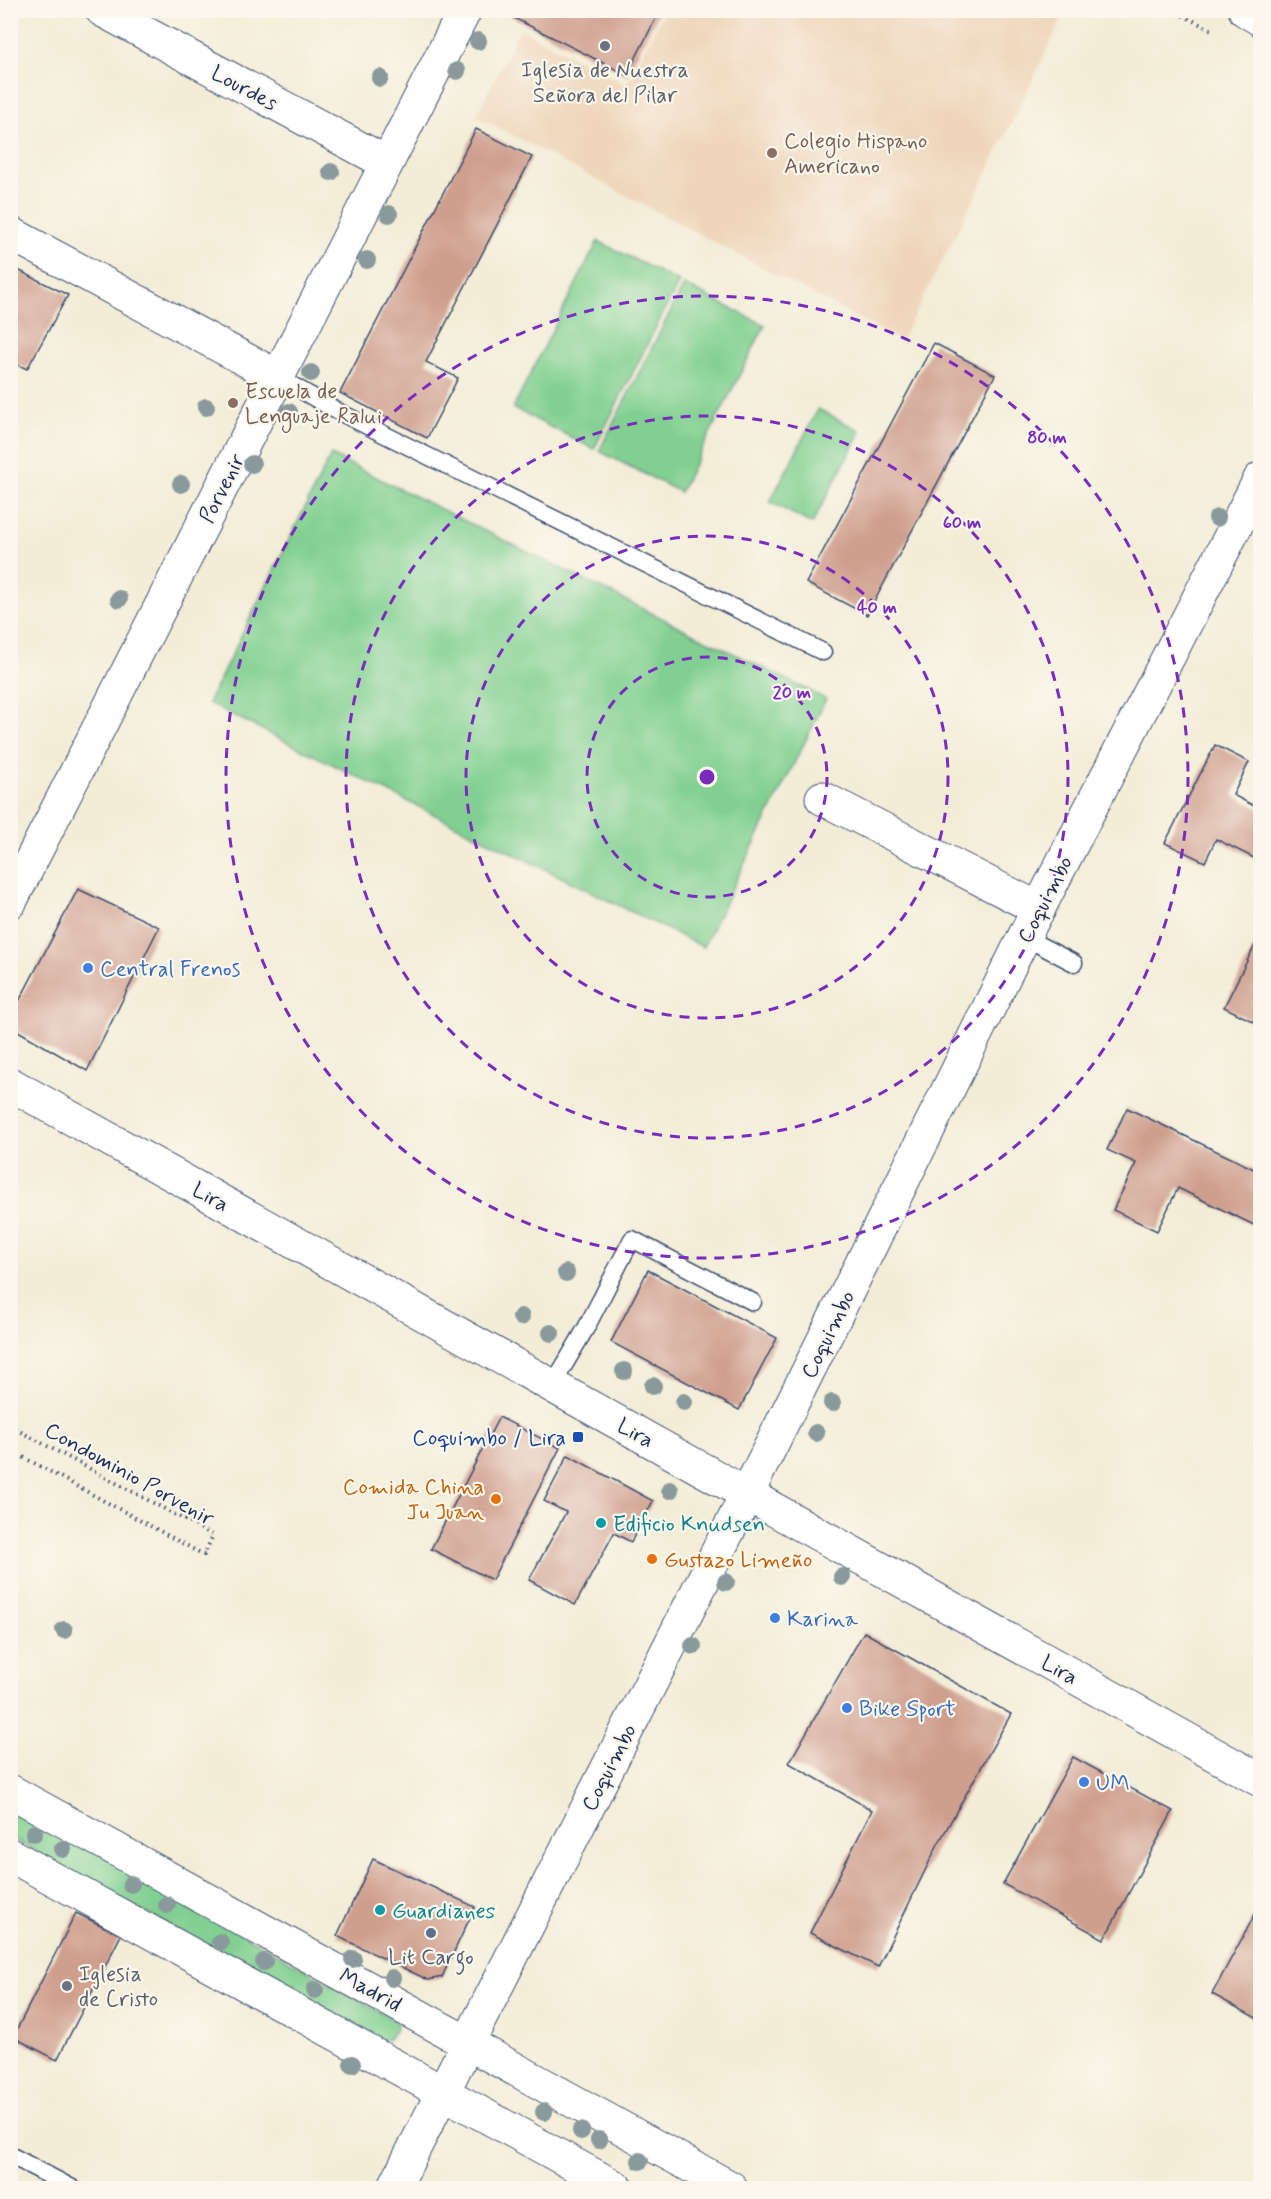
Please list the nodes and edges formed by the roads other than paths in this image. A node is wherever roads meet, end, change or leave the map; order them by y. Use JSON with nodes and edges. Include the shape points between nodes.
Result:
{"nodes":[{"id":1,"x":102,"y":10,"type":"edge"},
{"id":2,"x":465,"y":10,"type":"edge"},
{"id":3,"x":1245,"y":10,"type":"edge"},
{"id":4,"x":1260,"y":19,"type":"edge"},
{"id":5,"x":387,"y":163,"type":"junction"},
{"id":6,"x":10,"y":233,"type":"edge"},
{"id":7,"x":278,"y":377,"type":"junction"},
{"id":8,"x":1260,"y":479,"type":"edge"},
{"id":9,"x":823,"y":652,"type":"dead end"},
{"id":10,"x":822,"y":798,"type":"dead end"},
{"id":11,"x":10,"y":902,"type":"edge"},
{"id":12,"x":1032,"y":923,"type":"junction"},
{"id":13,"x":1074,"y":963,"type":"dead end"},
{"id":14,"x":10,"y":1084,"type":"edge"},
{"id":15,"x":753,"y":1302,"type":"dead end"},
{"id":16,"x":552,"y":1386,"type":"junction"},
{"id":17,"x":747,"y":1494,"type":"junction"},
{"id":18,"x":1260,"y":1780,"type":"edge"},
{"id":19,"x":10,"y":1791,"type":"edge"},
{"id":20,"x":10,"y":1855,"type":"edge"},
{"id":21,"x":469,"y":2043,"type":"junction"},
{"id":22,"x":444,"y":2093,"type":"junction"},
{"id":23,"x":10,"y":2155,"type":"edge"},
{"id":24,"x":72,"y":2188,"type":"edge"},
{"id":25,"x":394,"y":2188,"type":"edge"},
{"id":26,"x":617,"y":2188,"type":"edge"},
{"id":27,"x":731,"y":2188,"type":"edge"}],
"edges":[{"from":1,"to":5,"type":"street","name":"Lourdes"},
{"from":2,"to":5,"type":"street","name":"Porvenir"},
{"from":3,"to":4,"type":"street"},
{"from":5,"to":7,"type":"street","name":"Porvenir"},
{"from":6,"to":7,"type":"street"},
{"from":7,"to":9,"type":"lane","via":[[337,411]]},
{"from":7,"to":11,"type":"street","name":"Porvenir"},
{"from":8,"to":12,"type":"street","name":"Coquimbo"},
{"from":10,"to":12,"type":"street"},
{"from":12,"to":13,"type":"lane"},
{"from":12,"to":17,"type":"street","name":"Coquimbo"},
{"from":14,"to":16,"type":"street","name":"Lira"},
{"from":15,"to":16,"type":"lane","via":[[632,1239]]},
{"from":16,"to":17,"type":"street","name":"Lira"},
{"from":17,"to":18,"type":"street","name":"Lira"},
{"from":17,"to":21,"type":"street","name":"Coquimbo"},
{"from":19,"to":21,"type":"street","name":"Madrid"},
{"from":20,"to":22,"type":"street"},
{"from":21,"to":22,"type":"street","name":"Coquimbo"},
{"from":21,"to":27,"type":"street","name":"Madrid"},
{"from":22,"to":25,"type":"street","name":"Coquimbo"},
{"from":22,"to":26,"type":"street"},
{"from":23,"to":24,"type":"lane"}]}
